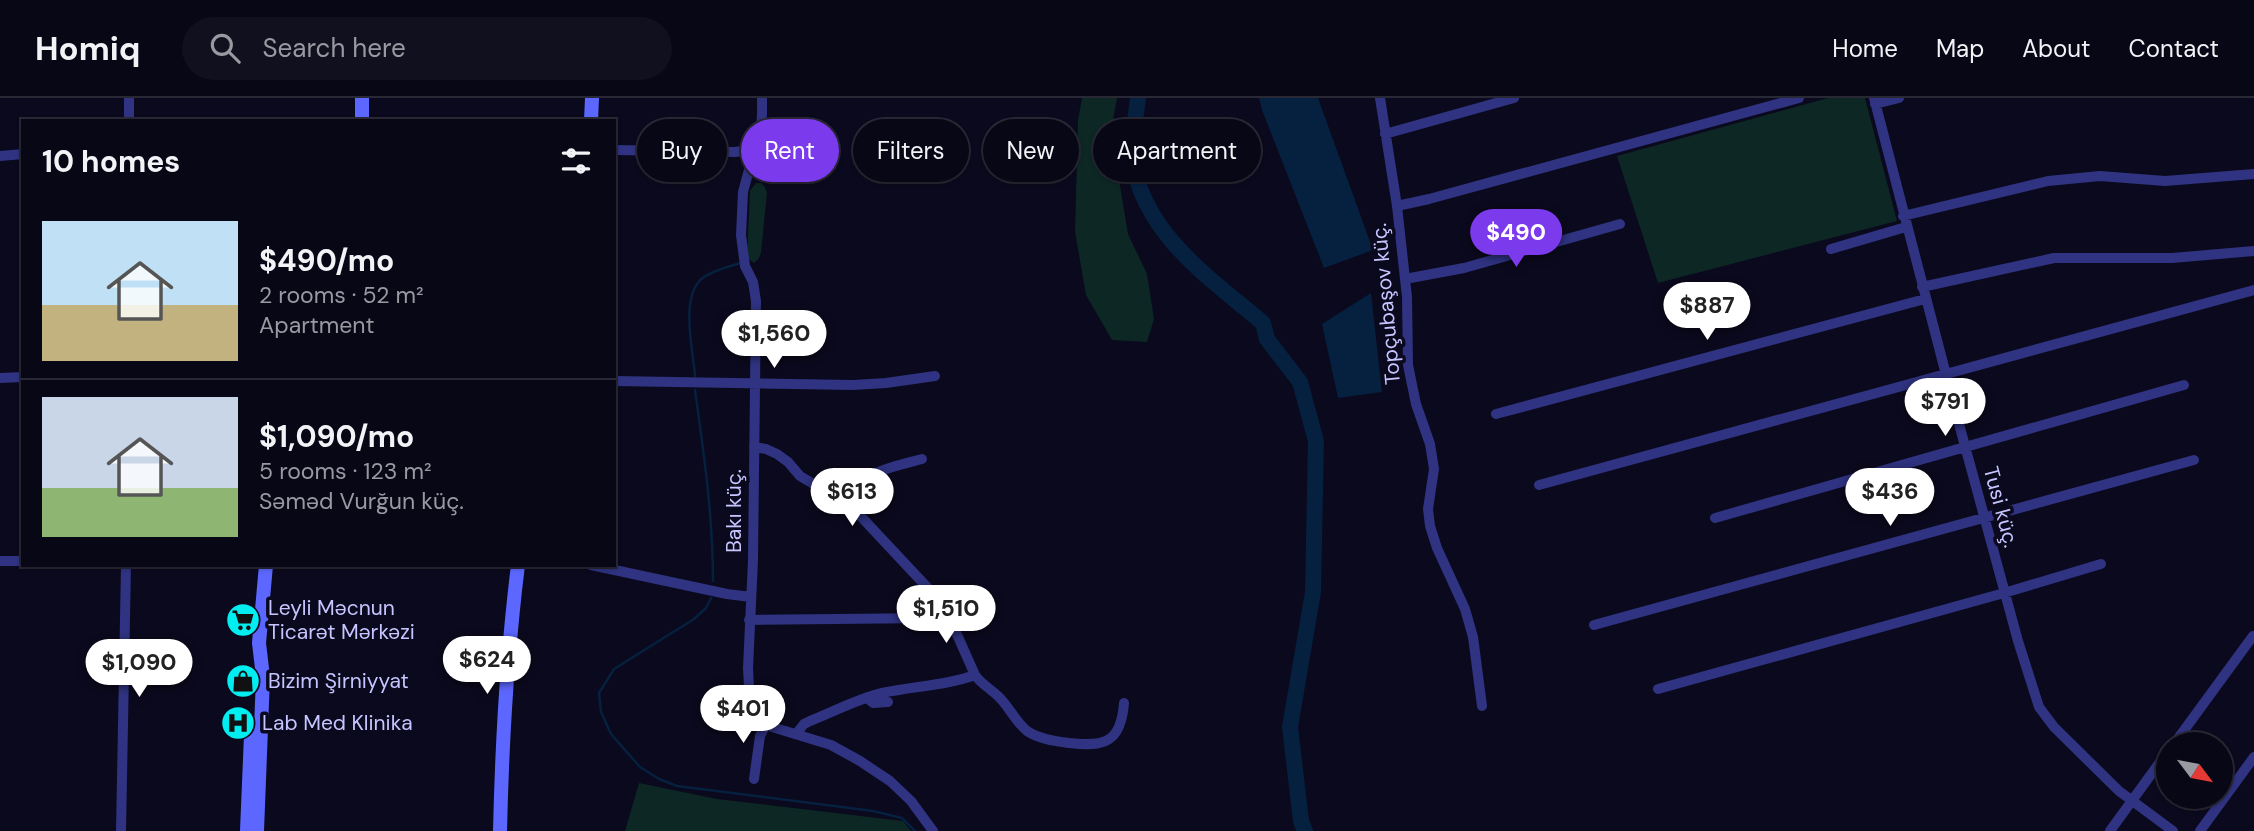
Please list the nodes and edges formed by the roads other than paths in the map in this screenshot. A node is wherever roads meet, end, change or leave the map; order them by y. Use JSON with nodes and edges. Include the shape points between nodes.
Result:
{"nodes":[{"id":1,"x":129,"y":98,"type":"edge"},
{"id":2,"x":362,"y":98,"type":"edge"},
{"id":3,"x":592,"y":98,"type":"edge"},
{"id":4,"x":762,"y":98,"type":"edge"},
{"id":5,"x":1380,"y":98,"type":"edge"},
{"id":6,"x":1514,"y":98,"type":"edge"},
{"id":7,"x":1799,"y":98,"type":"edge"},
{"id":8,"x":1899,"y":98,"type":"edge"},
{"id":9,"x":1875,"y":101,"type":"edge"},
{"id":10,"x":129,"y":119,"type":"edge"},
{"id":11,"x":362,"y":119,"type":"edge"},
{"id":12,"x":591,"y":119,"type":"edge"},
{"id":13,"x":761,"y":119,"type":"edge"},
{"id":14,"x":1385,"y":134,"type":"junction"},
{"id":15,"x":616,"y":150,"type":"edge"},
{"id":16,"x":741,"y":151,"type":"edge"},
{"id":17,"x":21,"y":154,"type":"edge"},
{"id":18,"x":0,"y":156,"type":"edge"},
{"id":19,"x":2254,"y":174,"type":"edge"},
{"id":20,"x":746,"y":182,"type":"edge"},
{"id":21,"x":1397,"y":206,"type":"junction"},
{"id":22,"x":1903,"y":216,"type":"junction"},
{"id":23,"x":1620,"y":224,"type":"dead end"},
{"id":24,"x":1906,"y":227,"type":"junction"},
{"id":25,"x":1831,"y":248,"type":"dead end"},
{"id":26,"x":2254,"y":251,"type":"edge"},
{"id":27,"x":1405,"y":279,"type":"junction"},
{"id":28,"x":1922,"y":287,"type":"junction"},
{"id":29,"x":2254,"y":290,"type":"edge"},
{"id":30,"x":1926,"y":299,"type":"junction"},
{"id":31,"x":1945,"y":373,"type":"junction"},
{"id":32,"x":935,"y":376,"type":"dead end"},
{"id":33,"x":21,"y":377,"type":"edge"},
{"id":34,"x":0,"y":378,"type":"edge"},
{"id":35,"x":616,"y":382,"type":"edge"},
{"id":36,"x":754,"y":385,"type":"junction"},
{"id":37,"x":2184,"y":385,"type":"dead end"},
{"id":38,"x":1496,"y":414,"type":"dead end"},
{"id":39,"x":754,"y":447,"type":"junction"},
{"id":40,"x":1965,"y":448,"type":"junction"},
{"id":41,"x":922,"y":459,"type":"dead end"},
{"id":42,"x":2194,"y":460,"type":"dead end"},
{"id":43,"x":1539,"y":485,"type":"dead end"},
{"id":44,"x":844,"y":502,"type":"junction"},
{"id":45,"x":1984,"y":517,"type":"junction"},
{"id":46,"x":1715,"y":518,"type":"dead end"},
{"id":47,"x":0,"y":561,"type":"edge"},
{"id":48,"x":21,"y":561,"type":"edge"},
{"id":49,"x":2101,"y":564,"type":"dead end"},
{"id":50,"x":126,"y":567,"type":"edge"},
{"id":51,"x":266,"y":567,"type":"edge"},
{"id":52,"x":518,"y":567,"type":"edge"},
{"id":53,"x":601,"y":567,"type":"edge"},
{"id":54,"x":2004,"y":593,"type":"junction"},
{"id":55,"x":751,"y":597,"type":"junction"},
{"id":56,"x":947,"y":612,"type":"junction"},
{"id":57,"x":750,"y":620,"type":"junction"},
{"id":58,"x":1594,"y":625,"type":"dead end"},
{"id":59,"x":2253,"y":636,"type":"edge"},
{"id":60,"x":259,"y":643,"type":"junction"},
{"id":61,"x":975,"y":675,"type":"junction"},
{"id":62,"x":1658,"y":689,"type":"dead end"},
{"id":63,"x":867,"y":698,"type":"junction"},
{"id":64,"x":888,"y":702,"type":"dead end"},
{"id":65,"x":1124,"y":703,"type":"dead end"},
{"id":66,"x":1482,"y":706,"type":"dead end"},
{"id":67,"x":767,"y":723,"type":"junction"},
{"id":68,"x":2183,"y":732,"type":"edge"},
{"id":69,"x":796,"y":734,"type":"junction"},
{"id":70,"x":2254,"y":757,"type":"edge"},
{"id":71,"x":2156,"y":767,"type":"edge"},
{"id":72,"x":754,"y":779,"type":"dead end"},
{"id":73,"x":2131,"y":801,"type":"junction"},
{"id":74,"x":121,"y":831,"type":"edge"},
{"id":75,"x":247,"y":831,"type":"edge"},
{"id":76,"x":257,"y":831,"type":"edge"},
{"id":77,"x":500,"y":831,"type":"edge"},
{"id":78,"x":933,"y":831,"type":"edge"},
{"id":79,"x":2109,"y":831,"type":"edge"},
{"id":80,"x":2173,"y":831,"type":"edge"},
{"id":81,"x":2200,"y":831,"type":"edge"}],
"edges":[{"from":1,"to":10,"type":"street"},
{"from":2,"to":11,"type":"main road"},
{"from":3,"to":12,"type":"main road"},
{"from":4,"to":13,"type":"street","name":"Bakı küç."},
{"from":5,"to":14,"type":"street","name":"Topçubaşov küç."},
{"from":6,"to":14,"type":"street"},
{"from":7,"to":21,"type":"street"},
{"from":8,"to":9,"type":"street"},
{"from":9,"to":22,"type":"street","name":"Tusi küç."},
{"from":14,"to":21,"type":"street","name":"Topçubaşov küç."},
{"from":15,"to":16,"type":"street"},
{"from":17,"to":18,"type":"street"},
{"from":19,"to":22,"type":"street","via":[[2165,181],[2073,178]]},
{"from":20,"to":36,"type":"street","name":"Bakı küç.","via":[[741,236],[756,301]]},
{"from":21,"to":27,"type":"street","name":"Topçubaşov küç."},
{"from":22,"to":24,"type":"street","name":"Tusi küç."},
{"from":23,"to":27,"type":"street","via":[[1464,268]]},
{"from":24,"to":25,"type":"street"},
{"from":24,"to":28,"type":"street","name":"Tusi küç."},
{"from":26,"to":28,"type":"street","via":[[2172,258],[2054,257]]},
{"from":27,"to":66,"type":"street","name":"Topçubaşov küç.","via":[[1408,365],[1434,469],[1430,526],[1465,609]]},
{"from":28,"to":30,"type":"street","name":"Tusi küç."},
{"from":29,"to":31,"type":"street"},
{"from":30,"to":31,"type":"street","name":"Tusi küç."},
{"from":30,"to":38,"type":"street"},
{"from":31,"to":40,"type":"street","name":"Tusi küç."},
{"from":31,"to":43,"type":"street"},
{"from":32,"to":36,"type":"street","via":[[853,385]]},
{"from":33,"to":34,"type":"street"},
{"from":35,"to":36,"type":"street"},
{"from":36,"to":39,"type":"street","name":"Bakı küç."},
{"from":37,"to":40,"type":"street"},
{"from":39,"to":44,"type":"street","via":[[777,454],[800,476]]},
{"from":39,"to":55,"type":"street","name":"Bakı küç."},
{"from":40,"to":45,"type":"street","name":"Tusi küç."},
{"from":40,"to":46,"type":"street"},
{"from":41,"to":44,"type":"street","via":[[869,476]]},
{"from":42,"to":45,"type":"street"},
{"from":44,"to":56,"type":"street","via":[[864,518]]},
{"from":45,"to":54,"type":"street","name":"Tusi küç."},
{"from":45,"to":58,"type":"street"},
{"from":47,"to":48,"type":"street"},
{"from":49,"to":54,"type":"street"},
{"from":50,"to":74,"type":"street"},
{"from":51,"to":60,"type":"main road"},
{"from":52,"to":77,"type":"main road","via":[[503,716]]},
{"from":53,"to":55,"type":"street"},
{"from":54,"to":62,"type":"street"},
{"from":54,"to":73,"type":"street","name":"Tusi küç.","via":[[2042,713]]},
{"from":55,"to":57,"type":"street","name":"Bakı küç."},
{"from":56,"to":57,"type":"street","via":[[932,618]]},
{"from":56,"to":61,"type":"street"},
{"from":57,"to":67,"type":"street","name":"Bakı küç.","via":[[748,687],[752,705]]},
{"from":59,"to":68,"type":"street"},
{"from":60,"to":75,"type":"main road","via":[[253,679]]},
{"from":60,"to":76,"type":"main road"},
{"from":61,"to":63,"type":"street"},
{"from":61,"to":65,"type":"street","via":[[1023,728],[1056,741],[1102,744],[1119,727]]},
{"from":63,"to":64,"type":"street","via":[[873,704]]},
{"from":63,"to":69,"type":"street","via":[[804,724]]},
{"from":67,"to":69,"type":"street"},
{"from":67,"to":72,"type":"street","via":[[760,736]]},
{"from":69,"to":78,"type":"street","via":[[831,745],[890,782]]},
{"from":70,"to":81,"type":"street"},
{"from":71,"to":73,"type":"street"},
{"from":73,"to":79,"type":"street"},
{"from":73,"to":80,"type":"street","name":"Tusi küç."}]}
